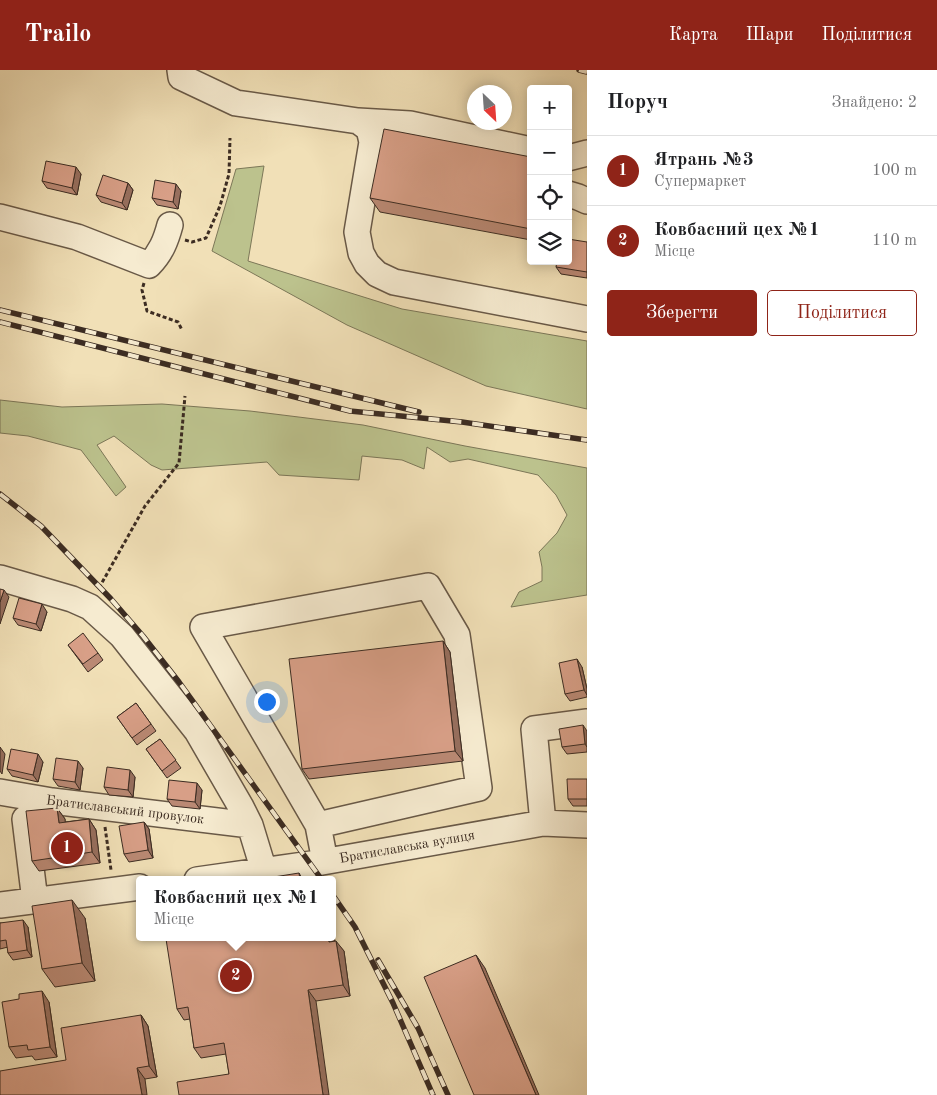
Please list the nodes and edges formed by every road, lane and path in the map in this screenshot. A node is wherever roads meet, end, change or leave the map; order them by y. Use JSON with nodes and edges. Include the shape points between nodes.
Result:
{"nodes":[{"id":1,"x":180,"y":70,"type":"edge"},
{"id":2,"x":358,"y":121,"type":"junction"},
{"id":3,"x":230,"y":138,"type":"dead end"},
{"id":4,"x":527,"y":149,"type":"edge"},
{"id":5,"x":587,"y":153,"type":"edge"},
{"id":6,"x":572,"y":157,"type":"edge"},
{"id":7,"x":572,"y":195,"type":"edge"},
{"id":8,"x":587,"y":201,"type":"edge"},
{"id":9,"x":0,"y":217,"type":"edge"},
{"id":10,"x":169,"y":230,"type":"joint"},
{"id":11,"x":149,"y":265,"type":"junction"},
{"id":12,"x":587,"y":319,"type":"edge"},
{"id":13,"x":182,"y":330,"type":"dead end"},
{"id":14,"x":185,"y":396,"type":"dead end"},
{"id":15,"x":0,"y":578,"type":"edge"},
{"id":16,"x":90,"y":607,"type":"junction"},
{"id":17,"x":587,"y":722,"type":"edge"},
{"id":18,"x":0,"y":792,"type":"edge"},
{"id":19,"x":103,"y":807,"type":"junction"},
{"id":20,"x":25,"y":818,"type":"edge"},
{"id":21,"x":543,"y":824,"type":"junction"},
{"id":22,"x":250,"y":825,"type":"junction"},
{"id":23,"x":318,"y":825,"type":"junction"},
{"id":24,"x":587,"y":825,"type":"edge"},
{"id":25,"x":322,"y":862,"type":"junction"},
{"id":26,"x":264,"y":871,"type":"junction"},
{"id":27,"x":227,"y":876,"type":"edge"},
{"id":28,"x":136,"y":887,"type":"edge"},
{"id":29,"x":114,"y":890,"type":"junction"},
{"id":30,"x":35,"y":901,"type":"junction"},
{"id":31,"x":0,"y":905,"type":"edge"}],
"edges":[{"from":1,"to":2,"type":"street","via":[[181,77],[236,103]]},
{"from":2,"to":4,"type":"street","via":[[410,124]]},
{"from":2,"to":12,"type":"street","via":[[370,129],[372,142],[357,232],[361,254],[377,274],[394,282]]},
{"from":3,"to":10,"type":"path","via":[[229,174],[206,238],[192,242]]},
{"from":5,"to":6,"type":"street"},
{"from":7,"to":8,"type":"street"},
{"from":9,"to":11,"type":"street","via":[[77,237]]},
{"from":10,"to":11,"type":"street","via":[[157,257]]},
{"from":11,"to":13,"type":"path","via":[[142,290],[147,311],[178,322]]},
{"from":14,"to":16,"type":"path","via":[[179,463],[145,506]]},
{"from":15,"to":16,"type":"street"},
{"from":16,"to":22,"type":"street","via":[[122,636],[197,731]]},
{"from":17,"to":21,"type":"street","via":[[534,729]]},
{"from":18,"to":19,"type":"street","name":"Братиславський провулок"},
{"from":19,"to":22,"type":"street","name":"Братиславський провулок"},
{"from":19,"to":29,"type":"path"},
{"from":20,"to":30,"type":"street"},
{"from":21,"to":24,"type":"street","name":"Братиславська вулиця"},
{"from":21,"to":25,"type":"street","name":"Братиславська вулиця"},
{"from":22,"to":26,"type":"street"},
{"from":23,"to":23,"type":"street","via":[[203,627],[428,586],[457,635],[479,788]]},
{"from":23,"to":25,"type":"street"},
{"from":25,"to":26,"type":"street","name":"Братиславська вулиця"},
{"from":26,"to":27,"type":"street","name":"Братиславська вулиця"},
{"from":28,"to":29,"type":"street"},
{"from":29,"to":30,"type":"street"},
{"from":30,"to":31,"type":"street"}]}
